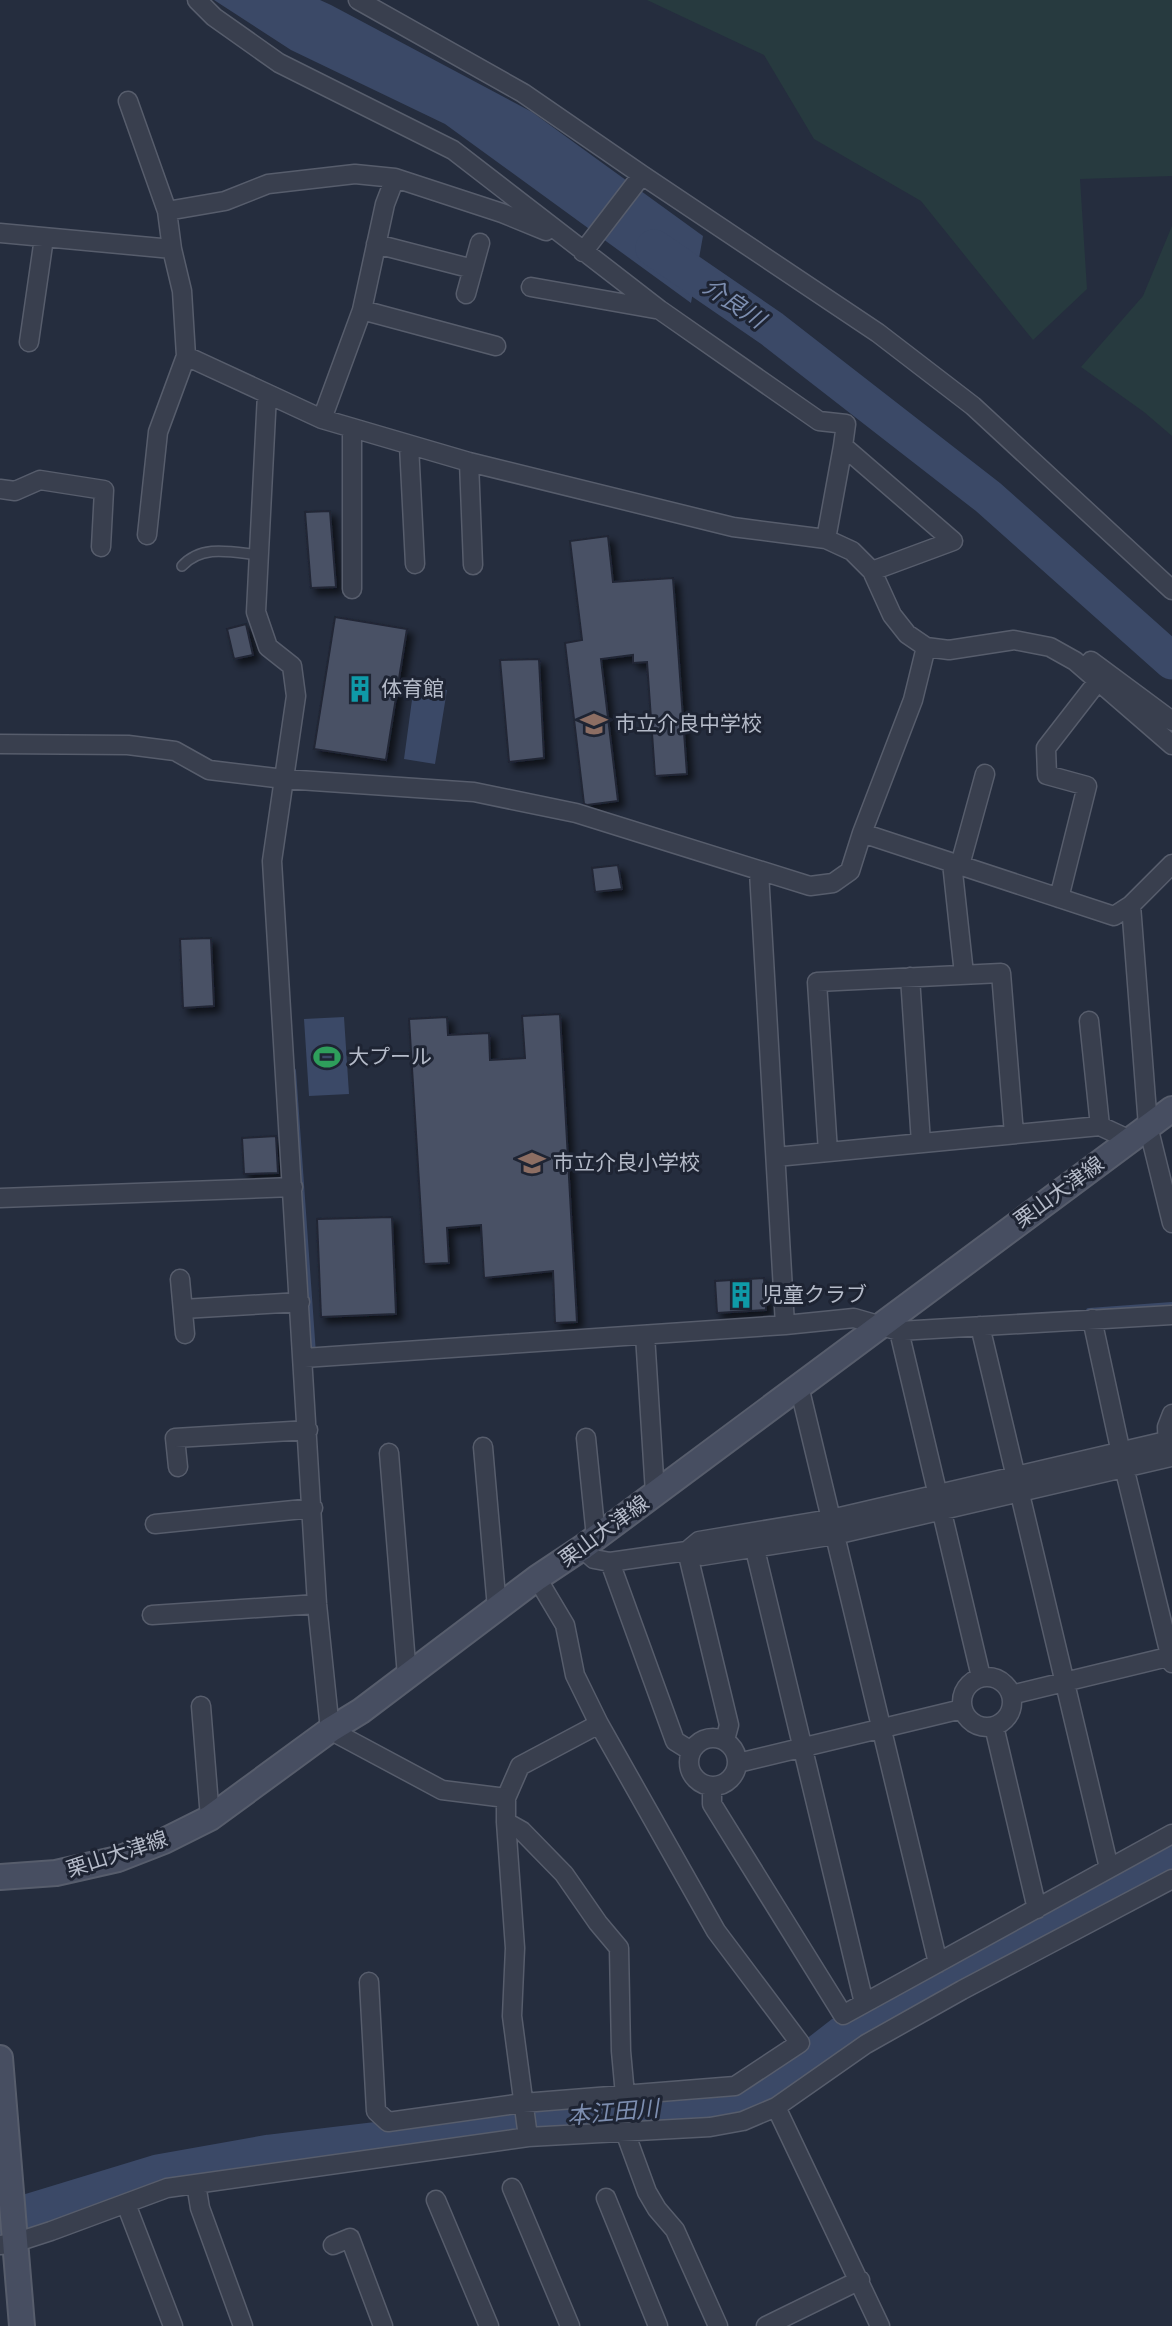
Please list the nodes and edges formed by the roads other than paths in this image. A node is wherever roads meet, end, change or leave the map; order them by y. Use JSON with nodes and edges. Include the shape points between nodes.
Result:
{"nodes":[{"id":1,"x":198,"y":0,"type":"edge"},
{"id":2,"x":358,"y":0,"type":"edge"},
{"id":3,"x":128,"y":101,"type":"dead end"},
{"id":4,"x":395,"y":178,"type":"junction"},
{"id":5,"x":637,"y":182,"type":"junction"},
{"id":6,"x":167,"y":211,"type":"junction"},
{"id":7,"x":0,"y":233,"type":"edge"},
{"id":8,"x":44,"y":239,"type":"junction"},
{"id":9,"x":569,"y":241,"type":"junction"},
{"id":10,"x":480,"y":243,"type":"dead end"},
{"id":11,"x":376,"y":244,"type":"junction"},
{"id":12,"x":172,"y":249,"type":"junction"},
{"id":13,"x":583,"y":253,"type":"junction"},
{"id":14,"x":473,"y":269,"type":"junction"},
{"id":15,"x":531,"y":287,"type":"dead end"},
{"id":16,"x":466,"y":294,"type":"dead end"},
{"id":17,"x":362,"y":310,"type":"junction"},
{"id":18,"x":660,"y":310,"type":"junction"},
{"id":19,"x":29,"y":342,"type":"dead end"},
{"id":20,"x":496,"y":346,"type":"dead end"},
{"id":21,"x":186,"y":356,"type":"junction"},
{"id":22,"x":267,"y":394,"type":"junction"},
{"id":23,"x":321,"y":419,"type":"junction"},
{"id":24,"x":352,"y":428,"type":"junction"},
{"id":25,"x":409,"y":445,"type":"junction"},
{"id":26,"x":844,"y":446,"type":"junction"},
{"id":27,"x":468,"y":463,"type":"junction"},
{"id":28,"x":0,"y":489,"type":"edge"},
{"id":29,"x":147,"y":535,"type":"dead end"},
{"id":30,"x":827,"y":539,"type":"junction"},
{"id":31,"x":101,"y":547,"type":"dead end"},
{"id":32,"x":259,"y":555,"type":"junction"},
{"id":33,"x":415,"y":564,"type":"dead end"},
{"id":34,"x":474,"y":565,"type":"dead end"},
{"id":35,"x":182,"y":566,"type":"dead end"},
{"id":36,"x":872,"y":571,"type":"junction"},
{"id":37,"x":352,"y":589,"type":"dead end"},
{"id":38,"x":1172,"y":590,"type":"edge"},
{"id":39,"x":926,"y":647,"type":"junction"},
{"id":40,"x":1075,"y":662,"type":"junction"},
{"id":41,"x":1098,"y":681,"type":"junction"},
{"id":42,"x":1172,"y":721,"type":"edge"},
{"id":43,"x":0,"y":744,"type":"edge"},
{"id":44,"x":1172,"y":745,"type":"edge"},
{"id":45,"x":985,"y":774,"type":"dead end"},
{"id":46,"x":284,"y":779,"type":"junction"},
{"id":47,"x":862,"y":833,"type":"junction"},
{"id":48,"x":956,"y":864,"type":"junction"},
{"id":49,"x":1172,"y":864,"type":"edge"},
{"id":50,"x":759,"y":872,"type":"junction"},
{"id":51,"x":1059,"y":898,"type":"junction"},
{"id":52,"x":1131,"y":905,"type":"junction"},
{"id":53,"x":964,"y":974,"type":"junction"},
{"id":54,"x":910,"y":977,"type":"junction"},
{"id":55,"x":1090,"y":1021,"type":"dead end"},
{"id":56,"x":1172,"y":1109,"type":"edge"},
{"id":57,"x":1100,"y":1126,"type":"junction"},
{"id":58,"x":1139,"y":1133,"type":"junction"},
{"id":59,"x":1014,"y":1134,"type":"junction"},
{"id":60,"x":921,"y":1143,"type":"junction"},
{"id":61,"x":828,"y":1152,"type":"junction"},
{"id":62,"x":776,"y":1157,"type":"junction"},
{"id":63,"x":293,"y":1187,"type":"junction"},
{"id":64,"x":0,"y":1198,"type":"edge"},
{"id":65,"x":1169,"y":1198,"type":"edge"},
{"id":66,"x":1172,"y":1223,"type":"edge"},
{"id":67,"x":180,"y":1279,"type":"dead end"},
{"id":68,"x":300,"y":1301,"type":"junction"},
{"id":69,"x":183,"y":1309,"type":"junction"},
{"id":70,"x":1172,"y":1315,"type":"edge"},
{"id":71,"x":1091,"y":1319,"type":"junction"},
{"id":72,"x":785,"y":1325,"type":"junction"},
{"id":73,"x":980,"y":1326,"type":"junction"},
{"id":74,"x":889,"y":1328,"type":"junction"},
{"id":75,"x":185,"y":1334,"type":"dead end"},
{"id":76,"x":645,"y":1335,"type":"junction"},
{"id":77,"x":304,"y":1358,"type":"junction"},
{"id":78,"x":799,"y":1386,"type":"junction"},
{"id":79,"x":1172,"y":1414,"type":"edge"},
{"id":80,"x":308,"y":1430,"type":"junction"},
{"id":81,"x":586,"y":1438,"type":"dead end"},
{"id":82,"x":483,"y":1447,"type":"dead end"},
{"id":83,"x":1170,"y":1452,"type":"edge"},
{"id":84,"x":389,"y":1453,"type":"dead end"},
{"id":85,"x":1122,"y":1459,"type":"junction"},
{"id":86,"x":178,"y":1467,"type":"dead end"},
{"id":87,"x":1017,"y":1483,"type":"junction"},
{"id":88,"x":656,"y":1493,"type":"junction"},
{"id":89,"x":940,"y":1501,"type":"junction"},
{"id":90,"x":313,"y":1508,"type":"junction"},
{"id":91,"x":155,"y":1524,"type":"dead end"},
{"id":92,"x":833,"y":1527,"type":"junction"},
{"id":93,"x":752,"y":1540,"type":"junction"},
{"id":94,"x":589,"y":1542,"type":"junction"},
{"id":95,"x":687,"y":1551,"type":"junction"},
{"id":96,"x":610,"y":1563,"type":"junction"},
{"id":97,"x":537,"y":1578,"type":"junction"},
{"id":98,"x":317,"y":1604,"type":"junction"},
{"id":99,"x":497,"y":1608,"type":"junction"},
{"id":100,"x":152,"y":1615,"type":"dead end"},
{"id":101,"x":1171,"y":1658,"type":"edge"},
{"id":102,"x":407,"y":1676,"type":"junction"},
{"id":103,"x":981,"y":1677,"type":"junction"},
{"id":104,"x":1065,"y":1682,"type":"junction"},
{"id":105,"x":1011,"y":1695,"type":"junction"},
{"id":106,"x":201,"y":1706,"type":"dead end"},
{"id":107,"x":962,"y":1709,"type":"junction"},
{"id":108,"x":599,"y":1724,"type":"junction"},
{"id":109,"x":994,"y":1726,"type":"junction"},
{"id":110,"x":881,"y":1729,"type":"junction"},
{"id":111,"x":330,"y":1730,"type":"junction"},
{"id":112,"x":725,"y":1740,"type":"junction"},
{"id":113,"x":803,"y":1747,"type":"junction"},
{"id":114,"x":691,"y":1751,"type":"junction"},
{"id":115,"x":738,"y":1763,"type":"junction"},
{"id":116,"x":712,"y":1787,"type":"junction"},
{"id":117,"x":506,"y":1798,"type":"junction"},
{"id":118,"x":210,"y":1818,"type":"junction"},
{"id":119,"x":506,"y":1822,"type":"junction"},
{"id":120,"x":1172,"y":1834,"type":"edge"},
{"id":121,"x":1110,"y":1868,"type":"junction"},
{"id":122,"x":0,"y":1877,"type":"edge"},
{"id":123,"x":1172,"y":1879,"type":"edge"},
{"id":124,"x":1037,"y":1909,"type":"junction"},
{"id":125,"x":938,"y":1963,"type":"junction"},
{"id":126,"x":369,"y":1982,"type":"dead end"},
{"id":127,"x":864,"y":2003,"type":"junction"},
{"id":128,"x":0,"y":2058,"type":"edge"},
{"id":129,"x":625,"y":2095,"type":"junction"},
{"id":130,"x":523,"y":2103,"type":"junction"},
{"id":131,"x":776,"y":2107,"type":"junction"},
{"id":132,"x":625,"y":2132,"type":"junction"},
{"id":133,"x":528,"y":2137,"type":"junction"},
{"id":134,"x":196,"y":2184,"type":"junction"},
{"id":135,"x":512,"y":2188,"type":"dead end"},
{"id":136,"x":606,"y":2198,"type":"dead end"},
{"id":137,"x":436,"y":2200,"type":"dead end"},
{"id":138,"x":126,"y":2204,"type":"junction"},
{"id":139,"x":10,"y":2232,"type":"edge"},
{"id":140,"x":333,"y":2245,"type":"dead end"},
{"id":141,"x":860,"y":2280,"type":"junction"},
{"id":142,"x":22,"y":2326,"type":"edge"},
{"id":143,"x":173,"y":2326,"type":"edge"},
{"id":144,"x":243,"y":2326,"type":"edge"},
{"id":145,"x":383,"y":2326,"type":"edge"},
{"id":146,"x":489,"y":2326,"type":"edge"},
{"id":147,"x":570,"y":2326,"type":"edge"},
{"id":148,"x":658,"y":2326,"type":"edge"},
{"id":149,"x":718,"y":2326,"type":"edge"},
{"id":150,"x":766,"y":2326,"type":"edge"},
{"id":151,"x":880,"y":2326,"type":"edge"}],
"edges":[{"from":1,"to":9,"type":"street","via":[[214,17],[279,63],[453,150]]},
{"from":2,"to":5,"type":"street","via":[[523,93]]},
{"from":3,"to":6,"type":"street"},
{"from":4,"to":6,"type":"street","via":[[355,174],[268,184],[225,201]]},
{"from":4,"to":9,"type":"street","via":[[502,213]]},
{"from":4,"to":11,"type":"street"},
{"from":5,"to":13,"type":"street"},
{"from":5,"to":38,"type":"street","via":[[878,333],[973,406]]},
{"from":6,"to":12,"type":"street"},
{"from":7,"to":8,"type":"street"},
{"from":8,"to":12,"type":"street"},
{"from":8,"to":19,"type":"street"},
{"from":9,"to":13,"type":"street"},
{"from":10,"to":14,"type":"street"},
{"from":11,"to":14,"type":"street"},
{"from":11,"to":17,"type":"street"},
{"from":12,"to":21,"type":"street","via":[[182,291]]},
{"from":13,"to":18,"type":"street"},
{"from":14,"to":16,"type":"street"},
{"from":15,"to":18,"type":"street"},
{"from":17,"to":20,"type":"street"},
{"from":17,"to":23,"type":"street"},
{"from":18,"to":26,"type":"street","via":[[819,421],[846,424]]},
{"from":21,"to":22,"type":"street"},
{"from":21,"to":29,"type":"street","via":[[158,432]]},
{"from":22,"to":23,"type":"street"},
{"from":22,"to":32,"type":"street"},
{"from":23,"to":24,"type":"street"},
{"from":24,"to":25,"type":"street"},
{"from":24,"to":37,"type":"street"},
{"from":25,"to":27,"type":"street"},
{"from":25,"to":33,"type":"street"},
{"from":26,"to":30,"type":"street"},
{"from":26,"to":36,"type":"street","via":[[953,541]]},
{"from":27,"to":30,"type":"street","via":[[733,527]]},
{"from":27,"to":34,"type":"street"},
{"from":28,"to":31,"type":"street","via":[[15,491],[40,480],[104,490]]},
{"from":30,"to":36,"type":"street","via":[[852,551]]},
{"from":32,"to":35,"type":"lane","via":[[206,551]]},
{"from":32,"to":46,"type":"street","via":[[256,612],[268,647],[292,666],[296,696]]},
{"from":36,"to":39,"type":"street","via":[[892,615],[907,634]]},
{"from":39,"to":40,"type":"street","via":[[949,650],[1014,640],[1050,647]]},
{"from":39,"to":47,"type":"street","via":[[913,700]]},
{"from":40,"to":41,"type":"street"},
{"from":40,"to":42,"type":"street","via":[[1084,656]]},
{"from":41,"to":44,"type":"street"},
{"from":41,"to":51,"type":"street","via":[[1046,748],[1047,775],[1087,786]]},
{"from":43,"to":46,"type":"street","via":[[128,745],[175,751],[209,770]]},
{"from":45,"to":48,"type":"street"},
{"from":46,"to":50,"type":"street","via":[[486,795],[576,813]]},
{"from":46,"to":63,"type":"street","via":[[272,861]]},
{"from":47,"to":48,"type":"street"},
{"from":47,"to":50,"type":"street","via":[[850,871],[833,883],[810,886]]},
{"from":48,"to":51,"type":"street"},
{"from":48,"to":53,"type":"street"},
{"from":49,"to":52,"type":"street"},
{"from":50,"to":62,"type":"street"},
{"from":51,"to":52,"type":"street","via":[[1114,916]]},
{"from":52,"to":58,"type":"street"},
{"from":53,"to":54,"type":"street"},
{"from":53,"to":59,"type":"street","via":[[1001,973]]},
{"from":54,"to":60,"type":"street"},
{"from":54,"to":61,"type":"street","via":[[817,982]]},
{"from":55,"to":57,"type":"street"},
{"from":56,"to":58,"type":"main road","name":"栗山大津線"},
{"from":57,"to":58,"type":"street"},
{"from":57,"to":59,"type":"street"},
{"from":58,"to":65,"type":"street"},
{"from":58,"to":74,"type":"main road","name":"栗山大津線"},
{"from":59,"to":60,"type":"street"},
{"from":60,"to":61,"type":"street"},
{"from":61,"to":62,"type":"street"},
{"from":62,"to":72,"type":"street"},
{"from":63,"to":64,"type":"street"},
{"from":63,"to":68,"type":"street"},
{"from":65,"to":66,"type":"street"},
{"from":67,"to":69,"type":"street"},
{"from":68,"to":69,"type":"street"},
{"from":68,"to":77,"type":"street"},
{"from":69,"to":75,"type":"street"},
{"from":70,"to":71,"type":"street"},
{"from":71,"to":73,"type":"street"},
{"from":71,"to":85,"type":"street"},
{"from":72,"to":74,"type":"street","via":[[854,1318]]},
{"from":72,"to":76,"type":"street"},
{"from":73,"to":74,"type":"street"},
{"from":73,"to":87,"type":"street"},
{"from":74,"to":78,"type":"main road","name":"栗山大津線"},
{"from":74,"to":89,"type":"street"},
{"from":76,"to":77,"type":"street"},
{"from":76,"to":88,"type":"street"},
{"from":77,"to":80,"type":"street"},
{"from":78,"to":88,"type":"main road","name":"栗山大津線"},
{"from":78,"to":92,"type":"street"},
{"from":79,"to":83,"type":"street","via":[[1167,1427]]},
{"from":80,"to":86,"type":"street","via":[[175,1438]]},
{"from":80,"to":90,"type":"street"},
{"from":81,"to":94,"type":"street"},
{"from":82,"to":99,"type":"street"},
{"from":83,"to":85,"type":"street"},
{"from":84,"to":102,"type":"street"},
{"from":85,"to":87,"type":"street"},
{"from":85,"to":101,"type":"street"},
{"from":87,"to":89,"type":"street"},
{"from":87,"to":104,"type":"street"},
{"from":88,"to":94,"type":"main road","name":"栗山大津線"},
{"from":89,"to":92,"type":"street"},
{"from":89,"to":103,"type":"street"},
{"from":90,"to":91,"type":"street"},
{"from":90,"to":98,"type":"street"},
{"from":92,"to":93,"type":"street"},
{"from":92,"to":110,"type":"street"},
{"from":93,"to":95,"type":"street","via":[[702,1556]]},
{"from":93,"to":113,"type":"street"},
{"from":94,"to":96,"type":"street","via":[[594,1559]]},
{"from":94,"to":97,"type":"main road","name":"栗山大津線"},
{"from":95,"to":96,"type":"street"},
{"from":95,"to":112,"type":"street","via":[[729,1725]]},
{"from":96,"to":114,"type":"street","via":[[675,1741]]},
{"from":97,"to":99,"type":"main road","name":"栗山大津線"},
{"from":97,"to":108,"type":"street","via":[[565,1625],[575,1675]]},
{"from":98,"to":100,"type":"street"},
{"from":98,"to":111,"type":"street"},
{"from":99,"to":102,"type":"main road","name":"栗山大津線"},
{"from":101,"to":104,"type":"street"},
{"from":102,"to":111,"type":"main road","name":"栗山大津線"},
{"from":103,"to":105,"type":"street","via":[[1003,1682]]},
{"from":103,"to":107,"type":"street","via":[[965,1689]]},
{"from":104,"to":105,"type":"street"},
{"from":104,"to":121,"type":"street"},
{"from":105,"to":109,"type":"street","via":[[1007,1717]]},
{"from":106,"to":118,"type":"street"},
{"from":107,"to":109,"type":"street","via":[[978,1726]]},
{"from":107,"to":110,"type":"street"},
{"from":108,"to":117,"type":"street","via":[[520,1766]]},
{"from":108,"to":129,"type":"street","via":[[716,1931],[800,2043],[736,2086]]},
{"from":109,"to":124,"type":"street"},
{"from":110,"to":113,"type":"street"},
{"from":110,"to":125,"type":"street"},
{"from":111,"to":117,"type":"street","via":[[442,1790]]},
{"from":111,"to":118,"type":"main road","name":"栗山大津線"},
{"from":112,"to":114,"type":"street","via":[[703,1740]]},
{"from":112,"to":115,"type":"street"},
{"from":113,"to":115,"type":"street"},
{"from":113,"to":127,"type":"street"},
{"from":114,"to":116,"type":"street","via":[[692,1776]]},
{"from":115,"to":116,"type":"street","via":[[727,1783]]},
{"from":116,"to":127,"type":"street","via":[[712,1804],[843,2015]]},
{"from":117,"to":119,"type":"street"},
{"from":118,"to":122,"type":"main road","name":"栗山大津線","via":[[118,1858],[56,1873]]},
{"from":119,"to":129,"type":"street","via":[[522,1831],[564,1874],[619,1948]]},
{"from":119,"to":130,"type":"street","via":[[515,1948],[512,2016]]},
{"from":120,"to":121,"type":"street"},
{"from":121,"to":124,"type":"street"},
{"from":123,"to":131,"type":"street","via":[[866,2044]]},
{"from":124,"to":125,"type":"street"},
{"from":125,"to":127,"type":"street"},
{"from":126,"to":130,"type":"street","via":[[376,2111],[388,2122]]},
{"from":128,"to":139,"type":"main road"},
{"from":129,"to":130,"type":"street"},
{"from":130,"to":133,"type":"street"},
{"from":131,"to":132,"type":"street","via":[[743,2121],[710,2127]]},
{"from":131,"to":141,"type":"street"},
{"from":132,"to":133,"type":"street"},
{"from":132,"to":149,"type":"street","via":[[647,2192],[675,2230]]},
{"from":133,"to":134,"type":"street"},
{"from":134,"to":138,"type":"street","via":[[167,2188]]},
{"from":134,"to":144,"type":"street","via":[[200,2208]]},
{"from":135,"to":147,"type":"street"},
{"from":136,"to":148,"type":"street"},
{"from":137,"to":146,"type":"street"},
{"from":138,"to":139,"type":"street"},
{"from":138,"to":143,"type":"street"},
{"from":139,"to":142,"type":"main road"},
{"from":140,"to":145,"type":"street","via":[[350,2238]]},
{"from":141,"to":150,"type":"street"},
{"from":141,"to":151,"type":"street"}]}
